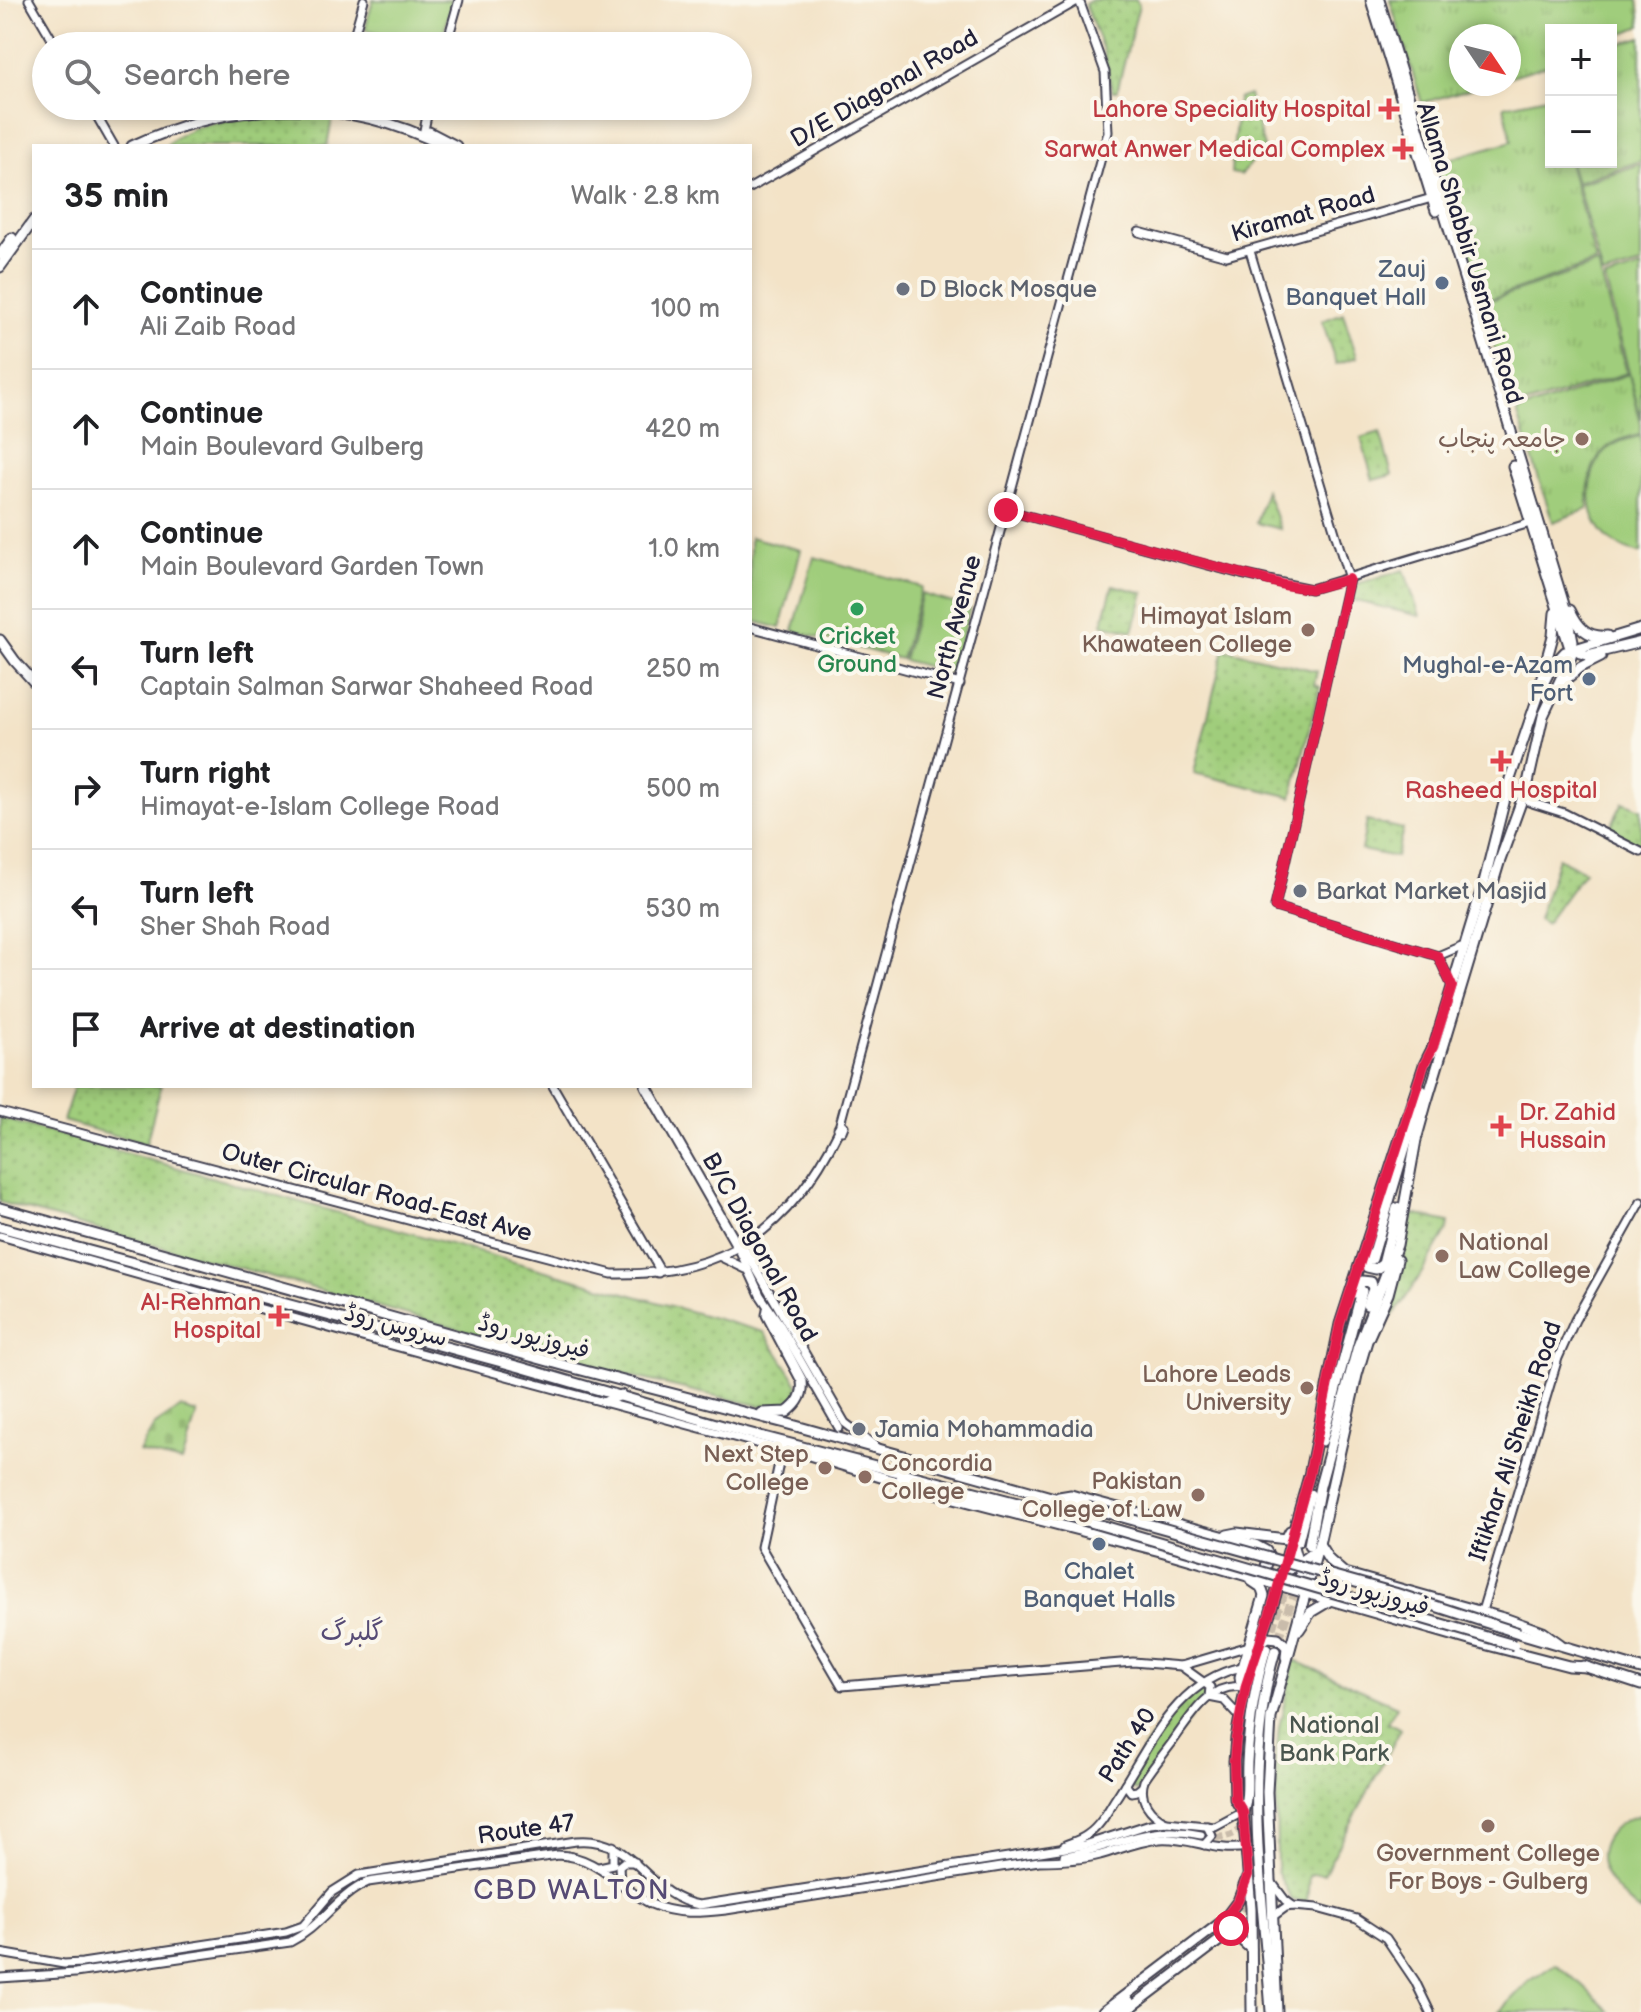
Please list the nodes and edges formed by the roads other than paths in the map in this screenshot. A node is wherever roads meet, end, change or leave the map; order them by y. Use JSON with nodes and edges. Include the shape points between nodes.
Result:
{"nodes":[{"id":1,"x":29,"y":0,"type":"edge"},
{"id":2,"x":364,"y":0,"type":"edge"},
{"id":3,"x":459,"y":0,"type":"edge"},
{"id":4,"x":1079,"y":0,"type":"edge"},
{"id":5,"x":1371,"y":0,"type":"edge"},
{"id":6,"x":1379,"y":0,"type":"edge"},
{"id":7,"x":48,"y":32,"type":"edge"},
{"id":8,"x":355,"y":32,"type":"edge"},
{"id":9,"x":450,"y":32,"type":"edge"},
{"id":10,"x":99,"y":120,"type":"edge"},
{"id":11,"x":183,"y":120,"type":"edge"},
{"id":12,"x":201,"y":120,"type":"edge"},
{"id":13,"x":390,"y":120,"type":"edge"},
{"id":14,"x":426,"y":120,"type":"edge"},
{"id":15,"x":423,"y":132,"type":"junction"},
{"id":16,"x":113,"y":144,"type":"edge"},
{"id":17,"x":127,"y":144,"type":"edge"},
{"id":18,"x":137,"y":144,"type":"edge"},
{"id":19,"x":441,"y":144,"type":"edge"},
{"id":20,"x":451,"y":144,"type":"edge"},
{"id":21,"x":752,"y":187,"type":"edge"},
{"id":22,"x":1432,"y":198,"type":"junction"},
{"id":23,"x":32,"y":215,"type":"edge"},
{"id":24,"x":32,"y":223,"type":"edge"},
{"id":25,"x":1139,"y":232,"type":"dead end"},
{"id":26,"x":1250,"y":251,"type":"junction"},
{"id":27,"x":0,"y":255,"type":"edge"},
{"id":28,"x":0,"y":267,"type":"edge"},
{"id":29,"x":1006,"y":510,"type":"junction"},
{"id":30,"x":1530,"y":523,"type":"junction"},
{"id":31,"x":1349,"y":579,"type":"junction"},
{"id":32,"x":1559,"y":604,"type":"junction"},
{"id":33,"x":752,"y":628,"type":"edge"},
{"id":34,"x":1641,"y":629,"type":"edge"},
{"id":35,"x":1614,"y":637,"type":"junction"},
{"id":36,"x":0,"y":640,"type":"edge"},
{"id":37,"x":1641,"y":642,"type":"edge"},
{"id":38,"x":1573,"y":649,"type":"junction"},
{"id":39,"x":0,"y":650,"type":"edge"},
{"id":40,"x":1614,"y":650,"type":"junction"},
{"id":41,"x":32,"y":680,"type":"edge"},
{"id":42,"x":960,"y":684,"type":"junction"},
{"id":43,"x":1541,"y":688,"type":"junction"},
{"id":44,"x":32,"y":689,"type":"edge"},
{"id":45,"x":1552,"y":693,"type":"junction"},
{"id":46,"x":1529,"y":802,"type":"dead end"},
{"id":47,"x":1495,"y":839,"type":"junction"},
{"id":48,"x":1506,"y":842,"type":"junction"},
{"id":49,"x":1641,"y":852,"type":"edge"},
{"id":50,"x":1466,"y":944,"type":"junction"},
{"id":51,"x":1438,"y":956,"type":"junction"},
{"id":52,"x":1452,"y":986,"type":"junction"},
{"id":53,"x":1433,"y":1047,"type":"junction"},
{"id":54,"x":554,"y":1088,"type":"edge"},
{"id":55,"x":650,"y":1088,"type":"edge"},
{"id":56,"x":0,"y":1112,"type":"edge"},
{"id":57,"x":1416,"y":1140,"type":"junction"},
{"id":58,"x":1392,"y":1162,"type":"junction"},
{"id":59,"x":1641,"y":1202,"type":"edge"},
{"id":60,"x":0,"y":1208,"type":"edge"},
{"id":61,"x":0,"y":1227,"type":"edge"},
{"id":62,"x":758,"y":1234,"type":"junction"},
{"id":63,"x":0,"y":1236,"type":"edge"},
{"id":64,"x":1397,"y":1245,"type":"junction"},
{"id":65,"x":741,"y":1248,"type":"junction"},
{"id":66,"x":721,"y":1257,"type":"junction"},
{"id":67,"x":1372,"y":1259,"type":"dead end"},
{"id":68,"x":750,"y":1266,"type":"junction"},
{"id":69,"x":658,"y":1273,"type":"junction"},
{"id":70,"x":1362,"y":1291,"type":"dead end"},
{"id":71,"x":768,"y":1309,"type":"junction"},
{"id":72,"x":621,"y":1395,"type":"junction"},
{"id":73,"x":605,"y":1402,"type":"junction"},
{"id":74,"x":738,"y":1411,"type":"junction"},
{"id":75,"x":1320,"y":1424,"type":"junction"},
{"id":76,"x":1336,"y":1427,"type":"junction"},
{"id":77,"x":839,"y":1428,"type":"tunnel mouth"},
{"id":78,"x":783,"y":1446,"type":"junction"},
{"id":79,"x":883,"y":1452,"type":"junction"},
{"id":80,"x":900,"y":1478,"type":"tunnel mouth"},
{"id":81,"x":1059,"y":1497,"type":"junction"},
{"id":82,"x":1303,"y":1497,"type":"junction"},
{"id":83,"x":1030,"y":1512,"type":"junction"},
{"id":84,"x":1223,"y":1536,"type":"junction"},
{"id":85,"x":1294,"y":1540,"type":"junction"},
{"id":86,"x":1315,"y":1546,"type":"junction"},
{"id":87,"x":1297,"y":1564,"type":"junction"},
{"id":88,"x":1312,"y":1572,"type":"junction"},
{"id":89,"x":1234,"y":1573,"type":"junction"},
{"id":90,"x":1344,"y":1573,"type":"junction"},
{"id":91,"x":1300,"y":1575,"type":"junction"},
{"id":92,"x":1281,"y":1583,"type":"junction"},
{"id":93,"x":1306,"y":1593,"type":"junction"},
{"id":94,"x":1331,"y":1600,"type":"junction"},
{"id":95,"x":1274,"y":1601,"type":"junction"},
{"id":96,"x":1301,"y":1609,"type":"junction"},
{"id":97,"x":1482,"y":1611,"type":"junction"},
{"id":98,"x":1295,"y":1635,"type":"junction"},
{"id":99,"x":1560,"y":1644,"type":"junction"},
{"id":100,"x":1262,"y":1647,"type":"junction"},
{"id":101,"x":1230,"y":1654,"type":"junction"},
{"id":102,"x":1243,"y":1664,"type":"junction"},
{"id":103,"x":1181,"y":1666,"type":"junction"},
{"id":104,"x":1587,"y":1667,"type":"junction"},
{"id":105,"x":1641,"y":1669,"type":"edge"},
{"id":106,"x":1284,"y":1673,"type":"junction"},
{"id":107,"x":1203,"y":1683,"type":"junction"},
{"id":108,"x":1641,"y":1685,"type":"edge"},
{"id":109,"x":1246,"y":1686,"type":"junction"},
{"id":110,"x":1209,"y":1697,"type":"junction"},
{"id":111,"x":1240,"y":1717,"type":"junction"},
{"id":112,"x":1125,"y":1784,"type":"junction"},
{"id":113,"x":1142,"y":1787,"type":"junction"},
{"id":114,"x":1251,"y":1818,"type":"junction"},
{"id":115,"x":1167,"y":1822,"type":"junction"},
{"id":116,"x":1207,"y":1826,"type":"junction"},
{"id":117,"x":1201,"y":1835,"type":"tunnel mouth"},
{"id":118,"x":1204,"y":1845,"type":"junction"},
{"id":119,"x":613,"y":1846,"type":"junction"},
{"id":120,"x":1246,"y":1847,"type":"junction"},
{"id":121,"x":1051,"y":1850,"type":"junction"},
{"id":122,"x":1039,"y":1861,"type":"junction"},
{"id":123,"x":635,"y":1862,"type":"junction"},
{"id":124,"x":598,"y":1867,"type":"junction"},
{"id":125,"x":1252,"y":1872,"type":"junction"},
{"id":126,"x":1270,"y":1879,"type":"junction"},
{"id":127,"x":620,"y":1882,"type":"junction"},
{"id":128,"x":1293,"y":1906,"type":"junction"},
{"id":129,"x":1272,"y":1917,"type":"junction"},
{"id":130,"x":1223,"y":1921,"type":"junction"},
{"id":131,"x":1228,"y":1934,"type":"junction"},
{"id":132,"x":1212,"y":1939,"type":"tunnel mouth"},
{"id":133,"x":1251,"y":1949,"type":"junction"},
{"id":134,"x":1,"y":1954,"type":"edge"},
{"id":135,"x":2,"y":1977,"type":"edge"},
{"id":136,"x":1103,"y":2012,"type":"edge"},
{"id":137,"x":1115,"y":2012,"type":"edge"},
{"id":138,"x":1125,"y":2012,"type":"edge"},
{"id":139,"x":1252,"y":2012,"type":"edge"},
{"id":140,"x":1271,"y":2012,"type":"edge"},
{"id":141,"x":1277,"y":2012,"type":"edge"},
{"id":142,"x":1430,"y":2012,"type":"edge"}],
"edges":[{"from":1,"to":7,"type":"street"},
{"from":2,"to":8,"type":"street"},
{"from":3,"to":9,"type":"street"},
{"from":4,"to":21,"type":"street","name":"D/E Diagonal Road"},
{"from":4,"to":29,"type":"street","name":"North Avenue","via":[[1105,72],[1108,132]]},
{"from":5,"to":22,"type":"main road","name":"Allama Shabbir Usmani Road"},
{"from":6,"to":32,"type":"main road","name":"Allama Shabbir Usmani Road"},
{"from":10,"to":16,"type":"street"},
{"from":11,"to":17,"type":"main road"},
{"from":12,"to":18,"type":"main road"},
{"from":13,"to":15,"type":"main road"},
{"from":14,"to":15,"type":"street"},
{"from":15,"to":19,"type":"main road"},
{"from":15,"to":20,"type":"main road"},
{"from":22,"to":26,"type":"street","name":"Kiramat Road"},
{"from":22,"to":30,"type":"main road","name":"Allama Shabbir Usmani Road"},
{"from":23,"to":27,"type":"main road"},
{"from":24,"to":28,"type":"main road"},
{"from":25,"to":26,"type":"street","name":"Kiramat Road","via":[[1224,257]]},
{"from":26,"to":31,"type":"street"},
{"from":29,"to":31,"type":"street","via":[[1284,585],[1311,589]]},
{"from":29,"to":42,"type":"street","name":"North Avenue"},
{"from":30,"to":31,"type":"street"},
{"from":30,"to":32,"type":"main road","name":"Allama Shabbir Usmani Road"},
{"from":31,"to":51,"type":"street","via":[[1275,907]]},
{"from":32,"to":35,"type":"main road","via":[[1587,633]]},
{"from":32,"to":38,"type":"main road","name":"Allama Shabbir Usmani Road","via":[[1566,641]]},
{"from":32,"to":43,"type":"main road"},
{"from":33,"to":42,"type":"street"},
{"from":34,"to":35,"type":"main road"},
{"from":35,"to":38,"type":"main road"},
{"from":36,"to":41,"type":"main road"},
{"from":37,"to":40,"type":"main road"},
{"from":38,"to":40,"type":"main road","via":[[1587,655]]},
{"from":38,"to":43,"type":"main road","via":[[1556,661]]},
{"from":38,"to":45,"type":"main road"},
{"from":39,"to":44,"type":"main road"},
{"from":40,"to":45,"type":"main road","via":[[1574,672]]},
{"from":42,"to":62,"type":"street","name":"North Avenue","via":[[840,1127],[803,1189]]},
{"from":43,"to":47,"type":"main road"},
{"from":45,"to":48,"type":"main road"},
{"from":46,"to":49,"type":"street","via":[[1564,813]]},
{"from":47,"to":48,"type":"main road","via":[[1520,775]]},
{"from":47,"to":50,"type":"main road"},
{"from":48,"to":57,"type":"main road"},
{"from":50,"to":51,"type":"street"},
{"from":50,"to":52,"type":"main road"},
{"from":51,"to":52,"type":"street"},
{"from":52,"to":53,"type":"main road"},
{"from":53,"to":58,"type":"main road"},
{"from":53,"to":67,"type":"main road"},
{"from":54,"to":69,"type":"street"},
{"from":55,"to":65,"type":"main road","name":"B/C Diagonal Road"},
{"from":56,"to":69,"type":"street","name":"Outer Circular Road-East Ave","via":[[598,1272]]},
{"from":57,"to":58,"type":"main road","via":[[1384,1261],[1373,1269],[1365,1262]]},
{"from":57,"to":64,"type":"main road"},
{"from":58,"to":75,"type":"main road","via":[[1340,1324]]},
{"from":59,"to":97,"type":"street","name":"Iftikhar Ali Sheikh Road","via":[[1558,1358]]},
{"from":60,"to":74,"type":"main road","name":"فیروزپور روڈ"},
{"from":61,"to":72,"type":"main road","name":"فیروزپور روڈ"},
{"from":62,"to":65,"type":"street","name":"Outer Circular Road-East Ave"},
{"from":62,"to":68,"type":"street"},
{"from":63,"to":73,"type":"street","name":"سروس روڈ"},
{"from":64,"to":76,"type":"main road","via":[[1361,1337]]},
{"from":64,"to":86,"type":"main road","via":[[1391,1285],[1357,1375]]},
{"from":65,"to":66,"type":"street","name":"Outer Circular Road-East Ave"},
{"from":65,"to":68,"type":"street"},
{"from":66,"to":68,"type":"street"},
{"from":66,"to":69,"type":"street","name":"Outer Circular Road-East Ave"},
{"from":68,"to":71,"type":"street","name":"B/C Diagonal Road"},
{"from":68,"to":79,"type":"street","via":[[845,1423]]},
{"from":70,"to":85,"type":"main road"},
{"from":71,"to":74,"type":"main road","via":[[803,1390],[787,1412]]},
{"from":71,"to":77,"type":"street","name":"B/C Diagonal Road"},
{"from":72,"to":73,"type":"main road"},
{"from":72,"to":78,"type":"main road","name":"فیروزپور روڈ"},
{"from":73,"to":78,"type":"street","name":"سروس روڈ"},
{"from":74,"to":79,"type":"main road","name":"فیروزپور روڈ"},
{"from":75,"to":76,"type":"main road","via":[[1357,1287],[1368,1280],[1373,1289]]},
{"from":75,"to":82,"type":"main road"},
{"from":76,"to":86,"type":"main road"},
{"from":78,"to":83,"type":"main road","name":"فیروزپور روڈ","via":[[907,1473]]},
{"from":78,"to":103,"type":"street","via":[[761,1547],[842,1686],[1133,1662]]},
{"from":79,"to":81,"type":"main road","name":"فیروزپور روڈ"},
{"from":80,"to":83,"type":"street"},
{"from":81,"to":84,"type":"main road","name":"فیروزپور روڈ","via":[[1071,1495]]},
{"from":81,"to":99,"type":"main road","name":"فیروزپور روڈ","bridge":true},
{"from":82,"to":84,"type":"main road","name":"فیروزپور روڈ","via":[[1286,1539]]},
{"from":82,"to":85,"type":"main road"},
{"from":83,"to":89,"type":"main road","name":"فیروزپور روڈ"},
{"from":83,"to":104,"type":"main road","name":"فیروزپور روڈ","bridge":true,"via":[[1083,1520]]},
{"from":84,"to":89,"type":"main road","via":[[1264,1549],[1269,1556],[1262,1574]]},
{"from":85,"to":87,"type":"main road"},
{"from":85,"to":92,"type":"main road"},
{"from":86,"to":87,"type":"main road"},
{"from":86,"to":88,"type":"main road"},
{"from":86,"to":90,"type":"main road","name":"فیروزپور روڈ"},
{"from":87,"to":91,"type":"main road"},
{"from":87,"to":92,"type":"main road"},
{"from":88,"to":90,"type":"main road"},
{"from":88,"to":91,"type":"main road"},
{"from":88,"to":93,"type":"main road"},
{"from":89,"to":92,"type":"main road","name":"فیروزپور روڈ"},
{"from":89,"to":100,"type":"main road","via":[[1258,1583],[1263,1591]]},
{"from":90,"to":97,"type":"main road","name":"فیروزپور روڈ"},
{"from":91,"to":92,"type":"main road"},
{"from":91,"to":93,"type":"main road"},
{"from":92,"to":93,"type":"main road","name":"فیروزپور روڈ"},
{"from":92,"to":95,"type":"main road"},
{"from":93,"to":94,"type":"main road","name":"فیروزپور روڈ"},
{"from":93,"to":96,"type":"main road"},
{"from":94,"to":98,"type":"main road","via":[[1311,1612]]},
{"from":94,"to":104,"type":"main road","name":"فیروزپور روڈ"},
{"from":95,"to":96,"type":"main road","via":[[1280,1594],[1292,1594]]},
{"from":95,"to":100,"type":"main road"},
{"from":96,"to":98,"type":"main road"},
{"from":97,"to":99,"type":"main road","name":"فیروزپور روڈ","via":[[1543,1632]]},
{"from":98,"to":106,"type":"main road"},
{"from":99,"to":105,"type":"main road","name":"فیروزپور روڈ"},
{"from":100,"to":101,"type":"street"},
{"from":100,"to":102,"type":"main road"},
{"from":100,"to":106,"type":"main road","via":[[1268,1637],[1282,1641],[1287,1647]]},
{"from":100,"to":109,"type":"main road"},
{"from":100,"to":114,"type":"main road","via":[[1257,1791]]},
{"from":100,"to":114,"type":"main road","via":[[1247,1762]]},
{"from":101,"to":102,"type":"street"},
{"from":101,"to":103,"type":"street"},
{"from":102,"to":107,"type":"street","name":"Path 40"},
{"from":102,"to":109,"type":"main road","via":[[1240,1681]]},
{"from":103,"to":107,"type":"street"},
{"from":104,"to":108,"type":"main road","name":"فیروزپور روڈ"},
{"from":106,"to":126,"type":"main road","via":[[1271,1718],[1268,1757]]},
{"from":107,"to":110,"type":"street","via":[[1210,1687]]},
{"from":107,"to":112,"type":"street","name":"Path 40","via":[[1158,1727]]},
{"from":109,"to":110,"type":"street"},
{"from":109,"to":111,"type":"main road"},
{"from":110,"to":111,"type":"street","via":[[1224,1700]]},
{"from":110,"to":113,"type":"street","name":"Path 40"},
{"from":111,"to":114,"type":"main road","via":[[1235,1799]]},
{"from":112,"to":113,"type":"street","via":[[1133,1793]]},
{"from":112,"to":121,"type":"street","name":"Path 40","via":[[1089,1834]]},
{"from":113,"to":115,"type":"street","name":"Path 40","via":[[1147,1807]]},
{"from":114,"to":116,"type":"street","name":"Route 47"},
{"from":114,"to":120,"type":"main road"},
{"from":114,"to":125,"type":"main road"},
{"from":114,"to":140,"type":"main road"},
{"from":115,"to":116,"type":"street","name":"Route 47"},
{"from":115,"to":121,"type":"street","name":"Route 47"},
{"from":116,"to":118,"type":"street","via":[[1212,1836]]},
{"from":117,"to":122,"type":"street","via":[[1145,1832],[1106,1847]]},
{"from":118,"to":120,"type":"street","name":"Route 47"},
{"from":118,"to":122,"type":"street","name":"Route 47","via":[[1160,1839],[1081,1859]]},
{"from":119,"to":123,"type":"street","name":"Route 47"},
{"from":119,"to":124,"type":"street","via":[[613,1864]]},
{"from":119,"to":134,"type":"street","name":"Route 47","via":[[576,1841],[370,1872],[341,1885],[303,1926],[286,1932],[82,1963]]},
{"from":120,"to":125,"type":"main road"},
{"from":121,"to":123,"type":"street","name":"Route 47","via":[[699,1905],[681,1902]]},
{"from":122,"to":127,"type":"street","name":"Route 47","via":[[698,1913],[652,1904]]},
{"from":123,"to":127,"type":"street","via":[[619,1866]]},
{"from":124,"to":127,"type":"street","name":"Route 47"},
{"from":124,"to":135,"type":"street","name":"Route 47","via":[[558,1855],[388,1878],[354,1888],[312,1929],[290,1942],[75,1973]]},
{"from":125,"to":130,"type":"main road"},
{"from":125,"to":133,"type":"main road"},
{"from":126,"to":128,"type":"street"},
{"from":126,"to":129,"type":"main road"},
{"from":128,"to":129,"type":"street"},
{"from":128,"to":142,"type":"street","via":[[1342,1914],[1374,1928],[1392,1944]]},
{"from":129,"to":141,"type":"main road"},
{"from":130,"to":131,"type":"main road","via":[[1230,1922]]},
{"from":130,"to":136,"type":"main road"},
{"from":131,"to":133,"type":"main road"},
{"from":131,"to":138,"type":"main road"},
{"from":132,"to":137,"type":"main road"},
{"from":133,"to":139,"type":"main road"}]}
